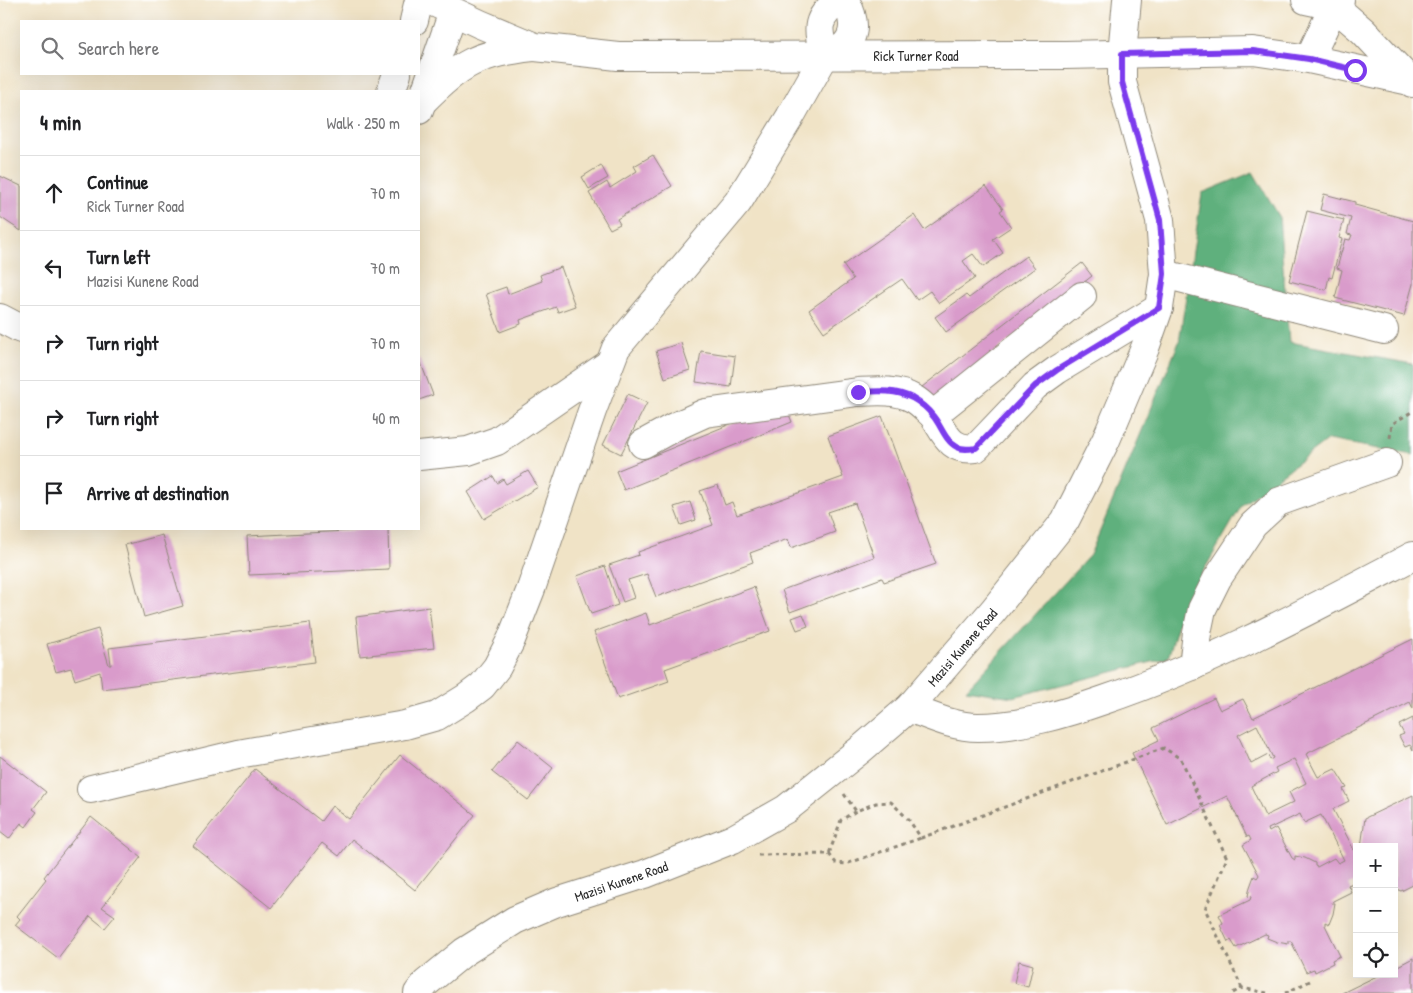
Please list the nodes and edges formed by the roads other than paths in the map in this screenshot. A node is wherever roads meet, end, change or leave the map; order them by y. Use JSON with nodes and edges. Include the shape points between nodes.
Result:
{"nodes":[{"id":1,"x":419,"y":0,"type":"edge"},
{"id":2,"x":839,"y":0,"type":"edge"},
{"id":3,"x":845,"y":0,"type":"edge"},
{"id":4,"x":1127,"y":0,"type":"edge"},
{"id":5,"x":1306,"y":0,"type":"edge"},
{"id":6,"x":1337,"y":3,"type":"edge"},
{"id":7,"x":446,"y":4,"type":"edge"},
{"id":8,"x":414,"y":20,"type":"edge"},
{"id":9,"x":534,"y":47,"type":"junction"},
{"id":10,"x":1122,"y":54,"type":"junction"},
{"id":11,"x":825,"y":55,"type":"junction"},
{"id":12,"x":1309,"y":59,"type":"junction"},
{"id":13,"x":397,"y":75,"type":"edge"},
{"id":14,"x":1411,"y":82,"type":"edge"},
{"id":15,"x":391,"y":90,"type":"edge"},
{"id":16,"x":420,"y":106,"type":"edge"},
{"id":17,"x":1164,"y":274,"type":"junction"},
{"id":18,"x":1082,"y":296,"type":"dead end"},
{"id":19,"x":1159,"y":308,"type":"junction"},
{"id":20,"x":0,"y":318,"type":"edge"},
{"id":21,"x":20,"y":328,"type":"edge"},
{"id":22,"x":1384,"y":330,"type":"dead end"},
{"id":23,"x":609,"y":364,"type":"junction"},
{"id":24,"x":933,"y":415,"type":"junction"},
{"id":25,"x":643,"y":444,"type":"dead end"},
{"id":26,"x":420,"y":456,"type":"edge"},
{"id":27,"x":1387,"y":464,"type":"dead end"},
{"id":28,"x":1413,"y":556,"type":"edge"},
{"id":29,"x":1193,"y":666,"type":"junction"},
{"id":30,"x":909,"y":708,"type":"junction"},
{"id":31,"x":91,"y":789,"type":"dead end"},
{"id":32,"x":418,"y":993,"type":"edge"}],
"edges":[{"from":1,"to":8,"type":"main road"},
{"from":2,"to":11,"type":"main road","via":[[820,22],[819,35]]},
{"from":3,"to":11,"type":"main road","via":[[854,27],[842,47]]},
{"from":4,"to":10,"type":"main road","name":"Mazisi Kunene Road"},
{"from":5,"to":6,"type":"main road","name":"Rick Turner Road"},
{"from":6,"to":12,"type":"main road"},
{"from":6,"to":14,"type":"main road","name":"Rick Turner Road"},
{"from":7,"to":9,"type":"main road","name":"Rick Turner Road"},
{"from":7,"to":16,"type":"main road"},
{"from":9,"to":11,"type":"main road","name":"Rick Turner Road","via":[[618,56]]},
{"from":9,"to":16,"type":"main road","via":[[506,50],[460,67]]},
{"from":10,"to":11,"type":"main road","name":"Rick Turner Road"},
{"from":10,"to":12,"type":"main road","name":"Rick Turner Road","via":[[1253,51]]},
{"from":10,"to":17,"type":"main road","name":"Mazisi Kunene Road","via":[[1122,82],[1160,220]]},
{"from":11,"to":23,"type":"main road","via":[[738,202],[623,338]]},
{"from":12,"to":14,"type":"main road","name":"Rick Turner Road"},
{"from":13,"to":15,"type":"main road"},
{"from":17,"to":19,"type":"main road","name":"Mazisi Kunene Road"},
{"from":17,"to":22,"type":"main road"},
{"from":18,"to":24,"type":"main road"},
{"from":19,"to":24,"type":"main road","via":[[1042,381],[976,448],[958,448]]},
{"from":19,"to":30,"type":"main road","name":"Mazisi Kunene Road","via":[[1106,440],[1065,521]]},
{"from":20,"to":21,"type":"main road"},
{"from":23,"to":26,"type":"main road","via":[[497,441],[468,451]]},
{"from":23,"to":31,"type":"main road","via":[[511,640],[482,686],[437,716],[405,725],[238,754]]},
{"from":24,"to":25,"type":"main road","via":[[914,399],[901,394],[858,392],[705,413]]},
{"from":27,"to":29,"type":"main road","via":[[1278,502],[1253,525],[1216,579],[1202,608]]},
{"from":28,"to":29,"type":"main road"},
{"from":29,"to":30,"type":"main road","via":[[1130,692],[1006,726],[976,727],[947,723]]},
{"from":30,"to":32,"type":"main road","name":"Mazisi Kunene Road","via":[[786,809],[733,839],[515,920],[464,952]]}]}
